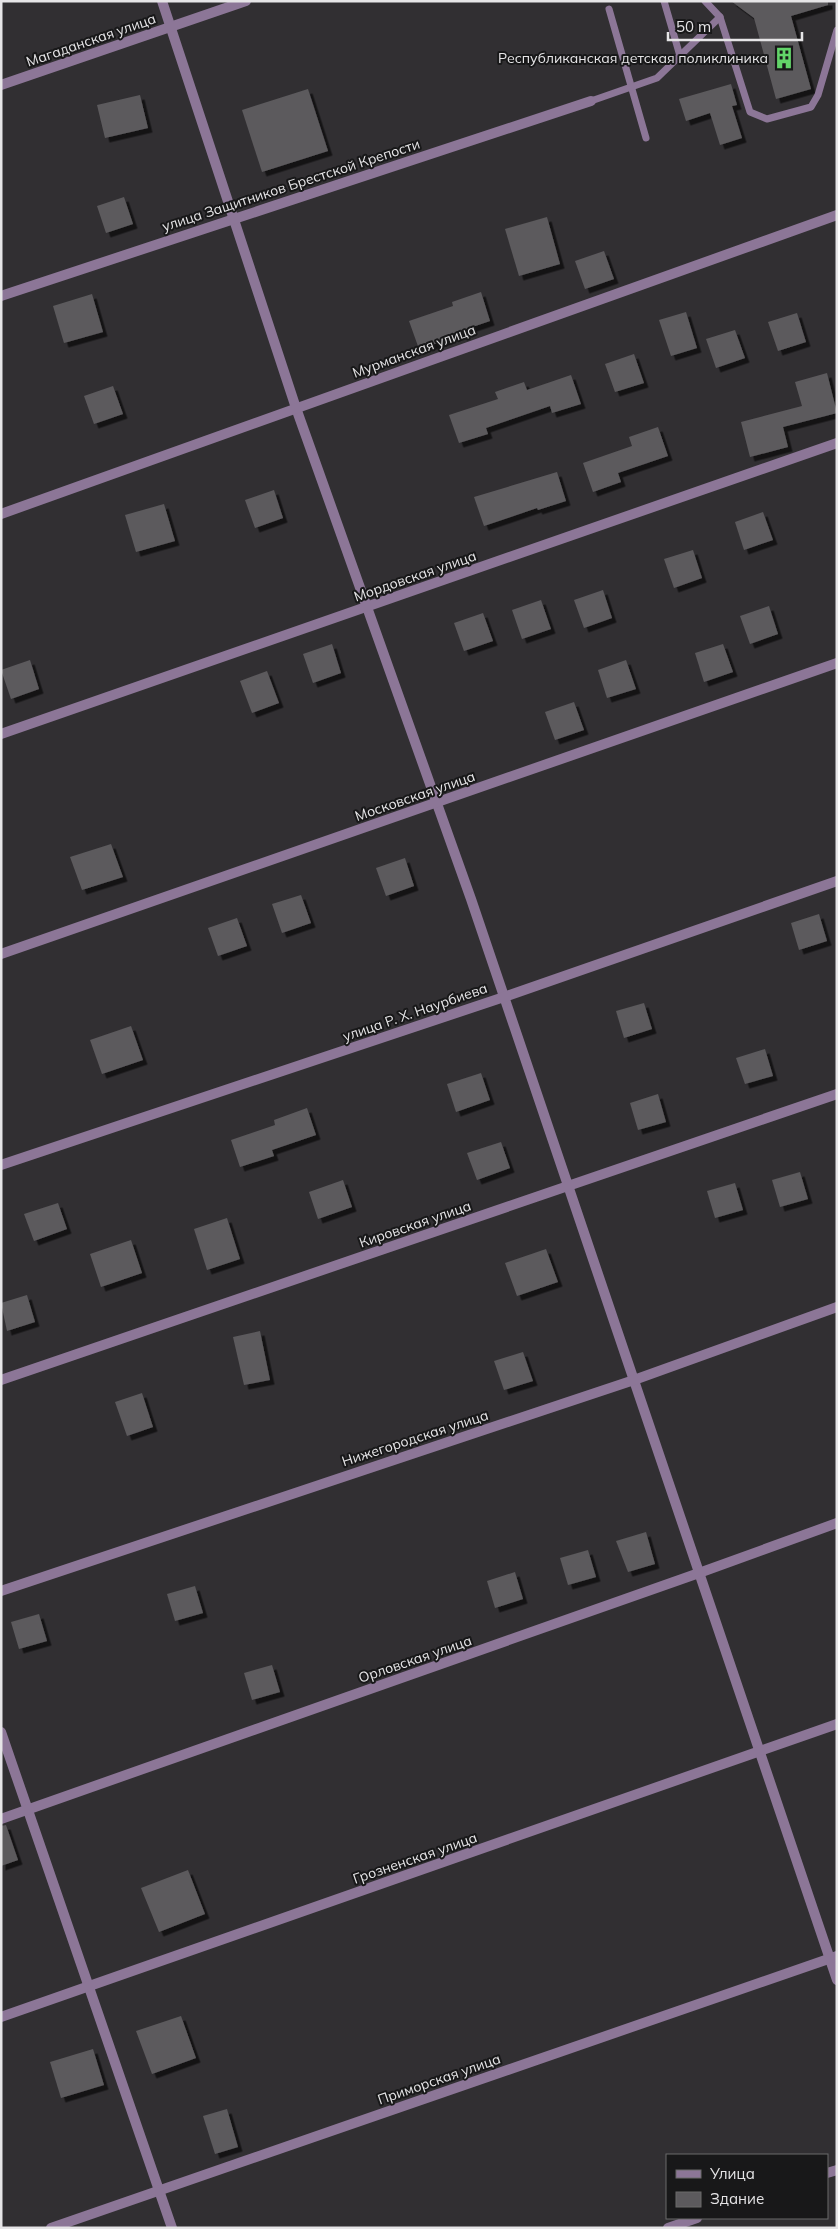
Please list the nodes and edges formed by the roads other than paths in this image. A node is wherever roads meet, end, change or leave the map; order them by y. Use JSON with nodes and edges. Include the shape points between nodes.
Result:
{"nodes":[{"id":1,"x":162,"y":1,"type":"edge"},
{"id":2,"x":246,"y":1,"type":"edge"},
{"id":3,"x":664,"y":1,"type":"edge"},
{"id":4,"x":705,"y":1,"type":"edge"},
{"id":5,"x":609,"y":9,"type":"dead end"},
{"id":6,"x":720,"y":17,"type":"junction"},
{"id":7,"x":171,"y":26,"type":"junction"},
{"id":8,"x":837,"y":30,"type":"edge"},
{"id":9,"x":680,"y":56,"type":"junction"},
{"id":10,"x":1,"y":85,"type":"edge"},
{"id":11,"x":631,"y":87,"type":"junction"},
{"id":12,"x":591,"y":100,"type":"joint"},
{"id":13,"x":646,"y":138,"type":"dead end"},
{"id":14,"x":837,"y":215,"type":"edge"},
{"id":15,"x":234,"y":218,"type":"junction"},
{"id":16,"x":1,"y":296,"type":"edge"},
{"id":17,"x":296,"y":408,"type":"junction"},
{"id":18,"x":837,"y":443,"type":"edge"},
{"id":19,"x":1,"y":514,"type":"edge"},
{"id":20,"x":367,"y":607,"type":"junction"},
{"id":21,"x":837,"y":663,"type":"edge"},
{"id":22,"x":1,"y":734,"type":"edge"},
{"id":23,"x":437,"y":803,"type":"junction"},
{"id":24,"x":837,"y":881,"type":"edge"},
{"id":25,"x":1,"y":954,"type":"edge"},
{"id":26,"x":504,"y":996,"type":"junction"},
{"id":27,"x":837,"y":1094,"type":"edge"},
{"id":28,"x":1,"y":1165,"type":"edge"},
{"id":29,"x":568,"y":1187,"type":"junction"},
{"id":30,"x":837,"y":1307,"type":"edge"},
{"id":31,"x":1,"y":1380,"type":"edge"},
{"id":32,"x":634,"y":1380,"type":"junction"},
{"id":33,"x":837,"y":1522,"type":"edge"},
{"id":34,"x":699,"y":1573,"type":"junction"},
{"id":35,"x":1,"y":1591,"type":"edge"},
{"id":36,"x":837,"y":1724,"type":"edge"},
{"id":37,"x":1,"y":1732,"type":"edge"},
{"id":38,"x":759,"y":1751,"type":"junction"},
{"id":39,"x":28,"y":1810,"type":"junction"},
{"id":40,"x":1,"y":1819,"type":"edge"},
{"id":41,"x":833,"y":1957,"type":"edge"},
{"id":42,"x":837,"y":1980,"type":"edge"},
{"id":43,"x":89,"y":1988,"type":"junction"},
{"id":44,"x":1,"y":2018,"type":"edge"},
{"id":45,"x":159,"y":2190,"type":"junction"},
{"id":46,"x":694,"y":2219,"type":"edge"},
{"id":47,"x":51,"y":2228,"type":"edge"},
{"id":48,"x":172,"y":2228,"type":"edge"},
{"id":49,"x":668,"y":2228,"type":"edge"}],
"edges":[{"from":1,"to":7,"type":"street"},
{"from":2,"to":7,"type":"street","name":"Магаданская улица"},
{"from":3,"to":9,"type":"lane"},
{"from":4,"to":6,"type":"lane"},
{"from":5,"to":11,"type":"lane"},
{"from":6,"to":8,"type":"lane","via":[[750,112],[767,119],[810,107],[818,95]]},
{"from":6,"to":9,"type":"lane"},
{"from":7,"to":10,"type":"street","name":"Магаданская улица"},
{"from":7,"to":15,"type":"street"},
{"from":9,"to":11,"type":"lane","via":[[657,78]]},
{"from":11,"to":12,"type":"lane"},
{"from":11,"to":13,"type":"lane"},
{"from":12,"to":15,"type":"street","name":"улица Защитников Брестской Крепости"},
{"from":14,"to":17,"type":"street","name":"Мурманская улица"},
{"from":15,"to":16,"type":"street","name":"улица Защитников Брестской Крепости"},
{"from":15,"to":17,"type":"street"},
{"from":17,"to":19,"type":"street","name":"Мурманская улица"},
{"from":17,"to":20,"type":"street"},
{"from":18,"to":20,"type":"street","name":"Мордовская улица"},
{"from":20,"to":22,"type":"street","name":"Мордовская улица"},
{"from":20,"to":23,"type":"street"},
{"from":21,"to":23,"type":"street","name":"Московская улица"},
{"from":23,"to":25,"type":"street","name":"Московская улица"},
{"from":23,"to":26,"type":"street"},
{"from":24,"to":26,"type":"street","name":"улица Р. Х. Наурбиева"},
{"from":26,"to":28,"type":"street","name":"улица Р. Х. Наурбиева"},
{"from":26,"to":29,"type":"street"},
{"from":27,"to":29,"type":"street","name":"Кировская улица"},
{"from":29,"to":31,"type":"street","name":"Кировская улица"},
{"from":29,"to":32,"type":"street"},
{"from":30,"to":32,"type":"street","name":"Нижегородская улица"},
{"from":32,"to":34,"type":"street"},
{"from":32,"to":35,"type":"street","name":"Нижегородская улица"},
{"from":33,"to":34,"type":"street","name":"Орловская улица"},
{"from":34,"to":38,"type":"street"},
{"from":34,"to":39,"type":"street","name":"Орловская улица"},
{"from":36,"to":38,"type":"street","name":"Грозненская улица"},
{"from":37,"to":39,"type":"street"},
{"from":38,"to":41,"type":"street"},
{"from":38,"to":43,"type":"street","name":"Грозненская улица"},
{"from":39,"to":40,"type":"street","name":"Орловская улица"},
{"from":39,"to":43,"type":"street"},
{"from":41,"to":42,"type":"street"},
{"from":41,"to":45,"type":"street","name":"Приморская улица"},
{"from":43,"to":44,"type":"street","name":"Грозненская улица"},
{"from":43,"to":45,"type":"street"},
{"from":45,"to":47,"type":"street","name":"Приморская улица"},
{"from":45,"to":48,"type":"street"},
{"from":46,"to":49,"type":"street"}]}
